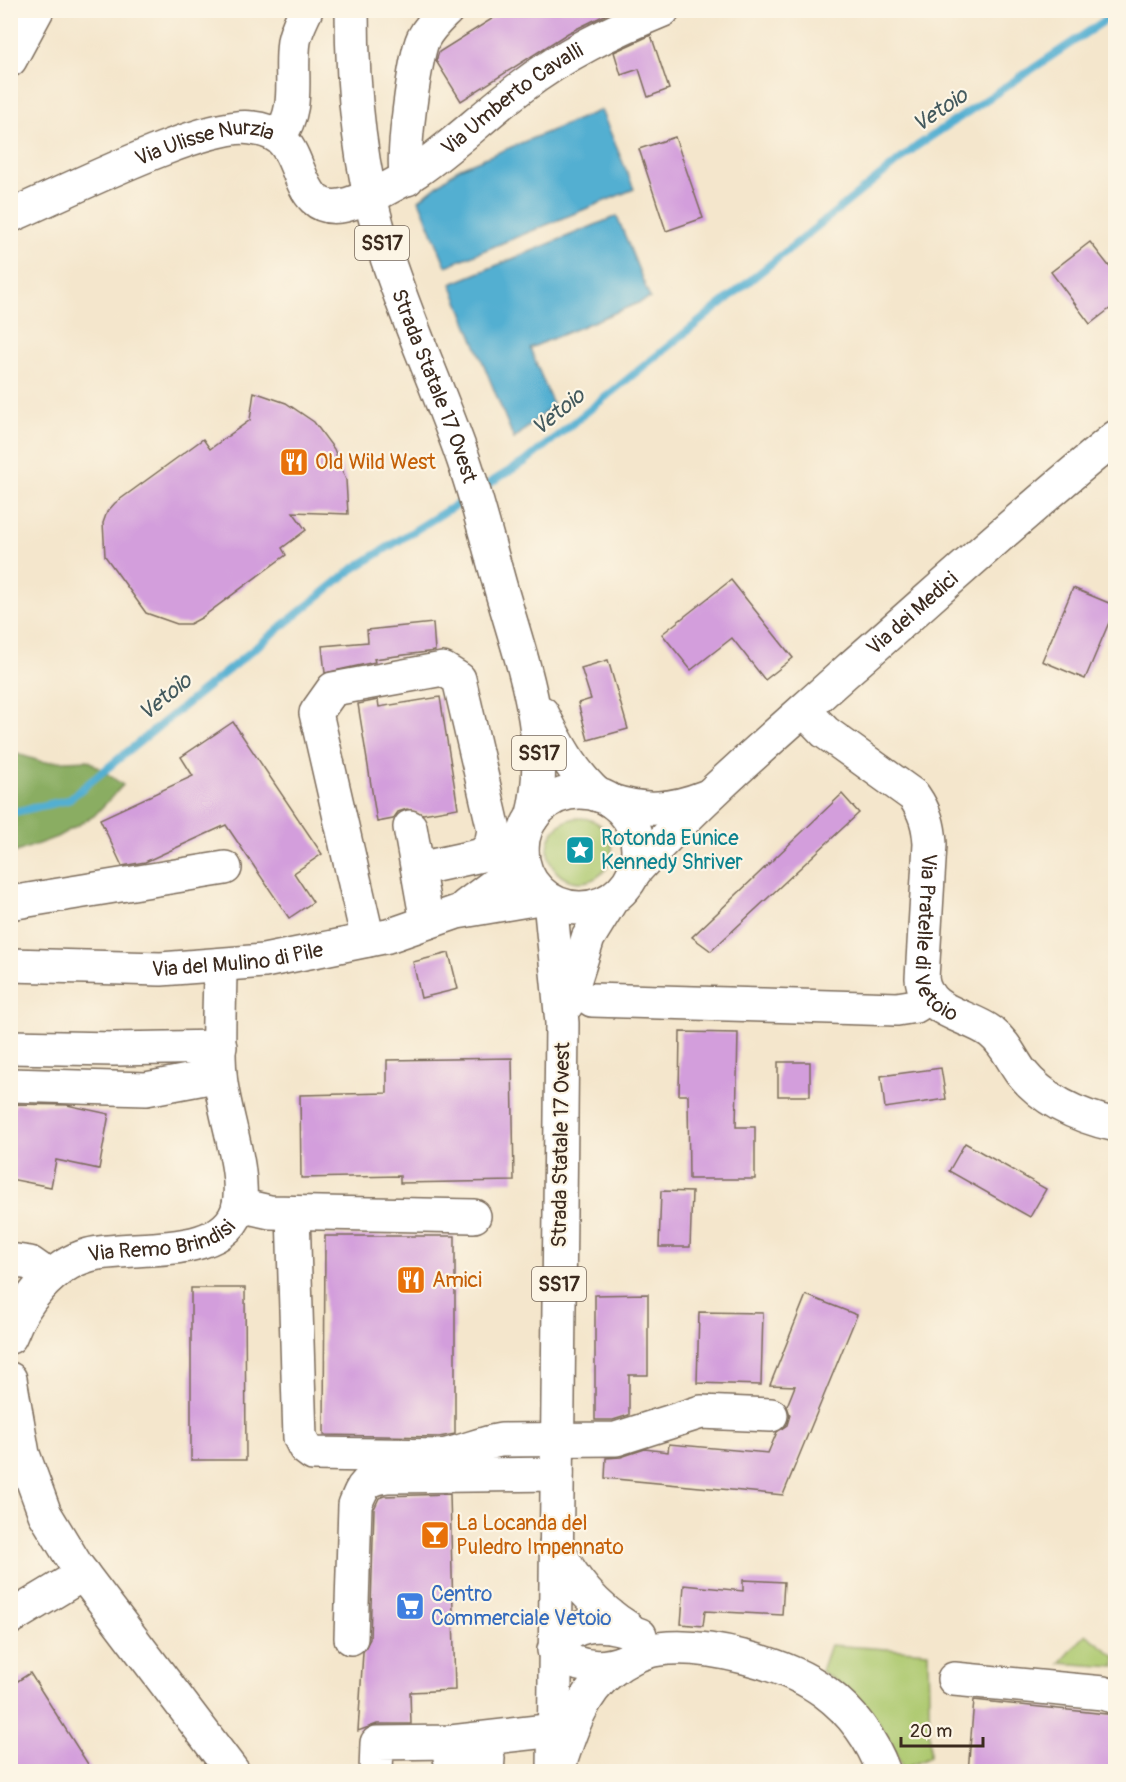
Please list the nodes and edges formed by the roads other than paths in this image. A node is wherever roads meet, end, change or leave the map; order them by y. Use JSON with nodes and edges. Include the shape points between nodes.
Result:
{"nodes":[{"id":1,"x":36,"y":10,"type":"edge"},
{"id":2,"x":306,"y":10,"type":"edge"},
{"id":3,"x":352,"y":10,"type":"edge"},
{"id":4,"x":447,"y":10,"type":"edge"},
{"id":5,"x":663,"y":10,"type":"edge"},
{"id":6,"x":10,"y":60,"type":"edge"},
{"id":7,"x":279,"y":137,"type":"junction"},
{"id":8,"x":407,"y":179,"type":"junction"},
{"id":9,"x":369,"y":195,"type":"junction"},
{"id":10,"x":10,"y":216,"type":"edge"},
{"id":11,"x":1116,"y":437,"type":"edge"},
{"id":12,"x":530,"y":688,"type":"junction"},
{"id":13,"x":804,"y":710,"type":"junction"},
{"id":14,"x":712,"y":795,"type":"junction"},
{"id":15,"x":605,"y":798,"type":"junction"},
{"id":16,"x":532,"y":818,"type":"junction"},
{"id":17,"x":410,"y":827,"type":"dead end"},
{"id":18,"x":522,"y":851,"type":"junction"},
{"id":19,"x":225,"y":868,"type":"dead end"},
{"id":20,"x":418,"y":869,"type":"junction"},
{"id":21,"x":634,"y":872,"type":"junction"},
{"id":22,"x":548,"y":899,"type":"junction"},
{"id":23,"x":612,"y":899,"type":"junction"},
{"id":24,"x":10,"y":903,"type":"edge"},
{"id":25,"x":442,"y":917,"type":"junction"},
{"id":26,"x":368,"y":940,"type":"junction"},
{"id":27,"x":10,"y":965,"type":"edge"},
{"id":28,"x":220,"y":966,"type":"junction"},
{"id":29,"x":929,"y":996,"type":"junction"},
{"id":30,"x":592,"y":1000,"type":"dead end"},
{"id":31,"x":562,"y":1023,"type":"junction"},
{"id":32,"x":10,"y":1047,"type":"edge"},
{"id":33,"x":220,"y":1061,"type":"junction"},
{"id":34,"x":10,"y":1085,"type":"edge"},
{"id":35,"x":1116,"y":1125,"type":"edge"},
{"id":36,"x":239,"y":1205,"type":"junction"},
{"id":37,"x":293,"y":1213,"type":"junction"},
{"id":38,"x":474,"y":1216,"type":"dead end"},
{"id":39,"x":10,"y":1260,"type":"edge"},
{"id":40,"x":50,"y":1277,"type":"junction"},
{"id":41,"x":10,"y":1337,"type":"edge"},
{"id":42,"x":10,"y":1379,"type":"edge"},
{"id":43,"x":771,"y":1415,"type":"dead end"},
{"id":44,"x":558,"y":1440,"type":"junction"},
{"id":45,"x":557,"y":1474,"type":"junction"},
{"id":46,"x":556,"y":1545,"type":"junction"},
{"id":47,"x":83,"y":1574,"type":"junction"},
{"id":48,"x":10,"y":1618,"type":"edge"},
{"id":49,"x":351,"y":1638,"type":"dead end"},
{"id":50,"x":632,"y":1648,"type":"junction"},
{"id":51,"x":554,"y":1650,"type":"junction"},
{"id":52,"x":954,"y":1679,"type":"dead end"},
{"id":53,"x":1116,"y":1697,"type":"edge"},
{"id":54,"x":555,"y":1730,"type":"junction"},
{"id":55,"x":451,"y":1742,"type":"junction"},
{"id":56,"x":233,"y":1772,"type":"edge"},
{"id":57,"x":376,"y":1772,"type":"edge"},
{"id":58,"x":487,"y":1772,"type":"edge"},
{"id":59,"x":556,"y":1772,"type":"edge"},
{"id":60,"x":884,"y":1772,"type":"edge"}],
"edges":[{"from":1,"to":6,"type":"street"},
{"from":2,"to":7,"type":"street","via":[[294,44],[293,105]]},
{"from":3,"to":9,"type":"street","name":"Strada Statale 17 Ovest","number":"SS17","via":[[357,106]]},
{"from":4,"to":8,"type":"street","via":[[428,31],[418,55],[404,154]]},
{"from":5,"to":8,"type":"street","name":"Via Umberto Cavalli","via":[[599,38],[547,68]]},
{"from":7,"to":9,"type":"street","name":"Via Ulisse Nurzia","via":[[288,148],[304,189],[315,200],[347,205]]},
{"from":7,"to":10,"type":"street","name":"Via Ulisse Nurzia","via":[[249,127],[209,133]]},
{"from":8,"to":9,"type":"street","name":"Via Umberto Cavalli"},
{"from":9,"to":12,"type":"street","name":"Strada Statale 17 Ovest","number":"SS17","via":[[387,259],[464,463]]},
{"from":11,"to":13,"type":"street","name":"Via dei Medici"},
{"from":12,"to":15,"type":"street","name":"Strada Statale 17 Ovest","number":"SS17","via":[[577,774]]},
{"from":12,"to":16,"type":"street","name":"Strada Statale 17 Ovest","number":"SS17","via":[[540,765]]},
{"from":13,"to":14,"type":"street","name":"Via dei Medici"},
{"from":13,"to":29,"type":"street","name":"Via Pratelle di Vetoio","via":[[825,732],[914,796],[924,809],[930,844],[922,978]]},
{"from":14,"to":15,"type":"street","name":"Via dei Medici","via":[[668,809],[650,810]]},
{"from":14,"to":21,"type":"street","name":"Via dei Medici"},
{"from":15,"to":16,"type":"street","number":"SS17","via":[[576,792],[561,795],[542,806]]},
{"from":15,"to":21,"type":"street","number":"SS17","via":[[624,812],[635,833],[638,857]]},
{"from":16,"to":18,"type":"street","number":"SS17","via":[[523,837]]},
{"from":17,"to":20,"type":"street"},
{"from":18,"to":22,"type":"street","via":[[528,878]]},
{"from":18,"to":25,"type":"street","name":"Via del Mulino di Pile","via":[[506,876]]},
{"from":19,"to":24,"type":"street"},
{"from":20,"to":25,"type":"street"},
{"from":20,"to":26,"type":"street","via":[[482,855],[491,845],[494,830],[459,679],[443,669],[333,689],[316,713]]},
{"from":21,"to":23,"type":"street","number":"SS17"},
{"from":22,"to":23,"type":"street","via":[[578,909]]},
{"from":22,"to":25,"type":"street","name":"Via del Mulino di Pile"},
{"from":22,"to":31,"type":"street","name":"Strada Statale 17 Ovest","number":"SS17"},
{"from":23,"to":31,"type":"street","name":"Strada Statale 17 Ovest","number":"SS17","via":[[583,950]]},
{"from":25,"to":26,"type":"street","name":"Via del Mulino di Pile"},
{"from":26,"to":28,"type":"street","name":"Via del Mulino di Pile"},
{"from":27,"to":28,"type":"street","name":"Via del Mulino di Pile","via":[[161,969]]},
{"from":28,"to":33,"type":"street","name":"Via Remo Brindisi"},
{"from":29,"to":30,"type":"street","via":[[915,1006],[897,1009]]},
{"from":29,"to":35,"type":"street","name":"Via Pratelle di Vetoio","via":[[943,1008],[993,1033],[1026,1078],[1046,1096],[1068,1109]]},
{"from":31,"to":44,"type":"street","name":"Strada Statale 17 Ovest","number":"SS17"},
{"from":32,"to":33,"type":"street","via":[[114,1049]]},
{"from":33,"to":34,"type":"street","via":[[146,1089]]},
{"from":33,"to":36,"type":"street","name":"Via Remo Brindisi","via":[[240,1185]]},
{"from":36,"to":37,"type":"street"},
{"from":36,"to":40,"type":"street","name":"Via Remo Brindisi","via":[[227,1227],[207,1240],[87,1255]]},
{"from":37,"to":38,"type":"street"},
{"from":37,"to":44,"type":"street","via":[[300,1438],[305,1448],[320,1455],[441,1456],[459,1454],[484,1442]]},
{"from":39,"to":40,"type":"street","via":[[30,1263]]},
{"from":40,"to":41,"type":"street","name":"Via Remo Brindisi","via":[[30,1299]]},
{"from":42,"to":47,"type":"street","via":[[15,1419],[33,1485],[45,1514]]},
{"from":43,"to":44,"type":"street","via":[[701,1412],[621,1438]]},
{"from":44,"to":45,"type":"street","name":"Strada Statale 17 Ovest","number":"SS17"},
{"from":45,"to":46,"type":"street","name":"Strada Statale 17 Ovest","number":"SS17"},
{"from":45,"to":49,"type":"street","via":[[371,1479],[354,1506]]},
{"from":46,"to":50,"type":"street","via":[[580,1588]]},
{"from":46,"to":51,"type":"street","name":"Strada Statale 17 Ovest","number":"SS17"},
{"from":47,"to":48,"type":"street"},
{"from":47,"to":56,"type":"street"},
{"from":50,"to":51,"type":"street","via":[[610,1666],[589,1667],[563,1658]]},
{"from":50,"to":51,"type":"street","via":[[616,1626],[586,1626],[568,1634]]},
{"from":50,"to":59,"type":"street","via":[[590,1694]]},
{"from":50,"to":60,"type":"street","via":[[686,1649],[756,1661],[815,1685],[859,1725]]},
{"from":51,"to":54,"type":"street","name":"Strada Statale 17 Ovest","number":"SS17"},
{"from":52,"to":53,"type":"street"},
{"from":54,"to":55,"type":"street"},
{"from":54,"to":59,"type":"street","name":"Strada Statale 17 Ovest","number":"SS17"},
{"from":55,"to":57,"type":"street","via":[[377,1743]]},
{"from":55,"to":58,"type":"street","via":[[450,1758],[488,1758]]}]}
